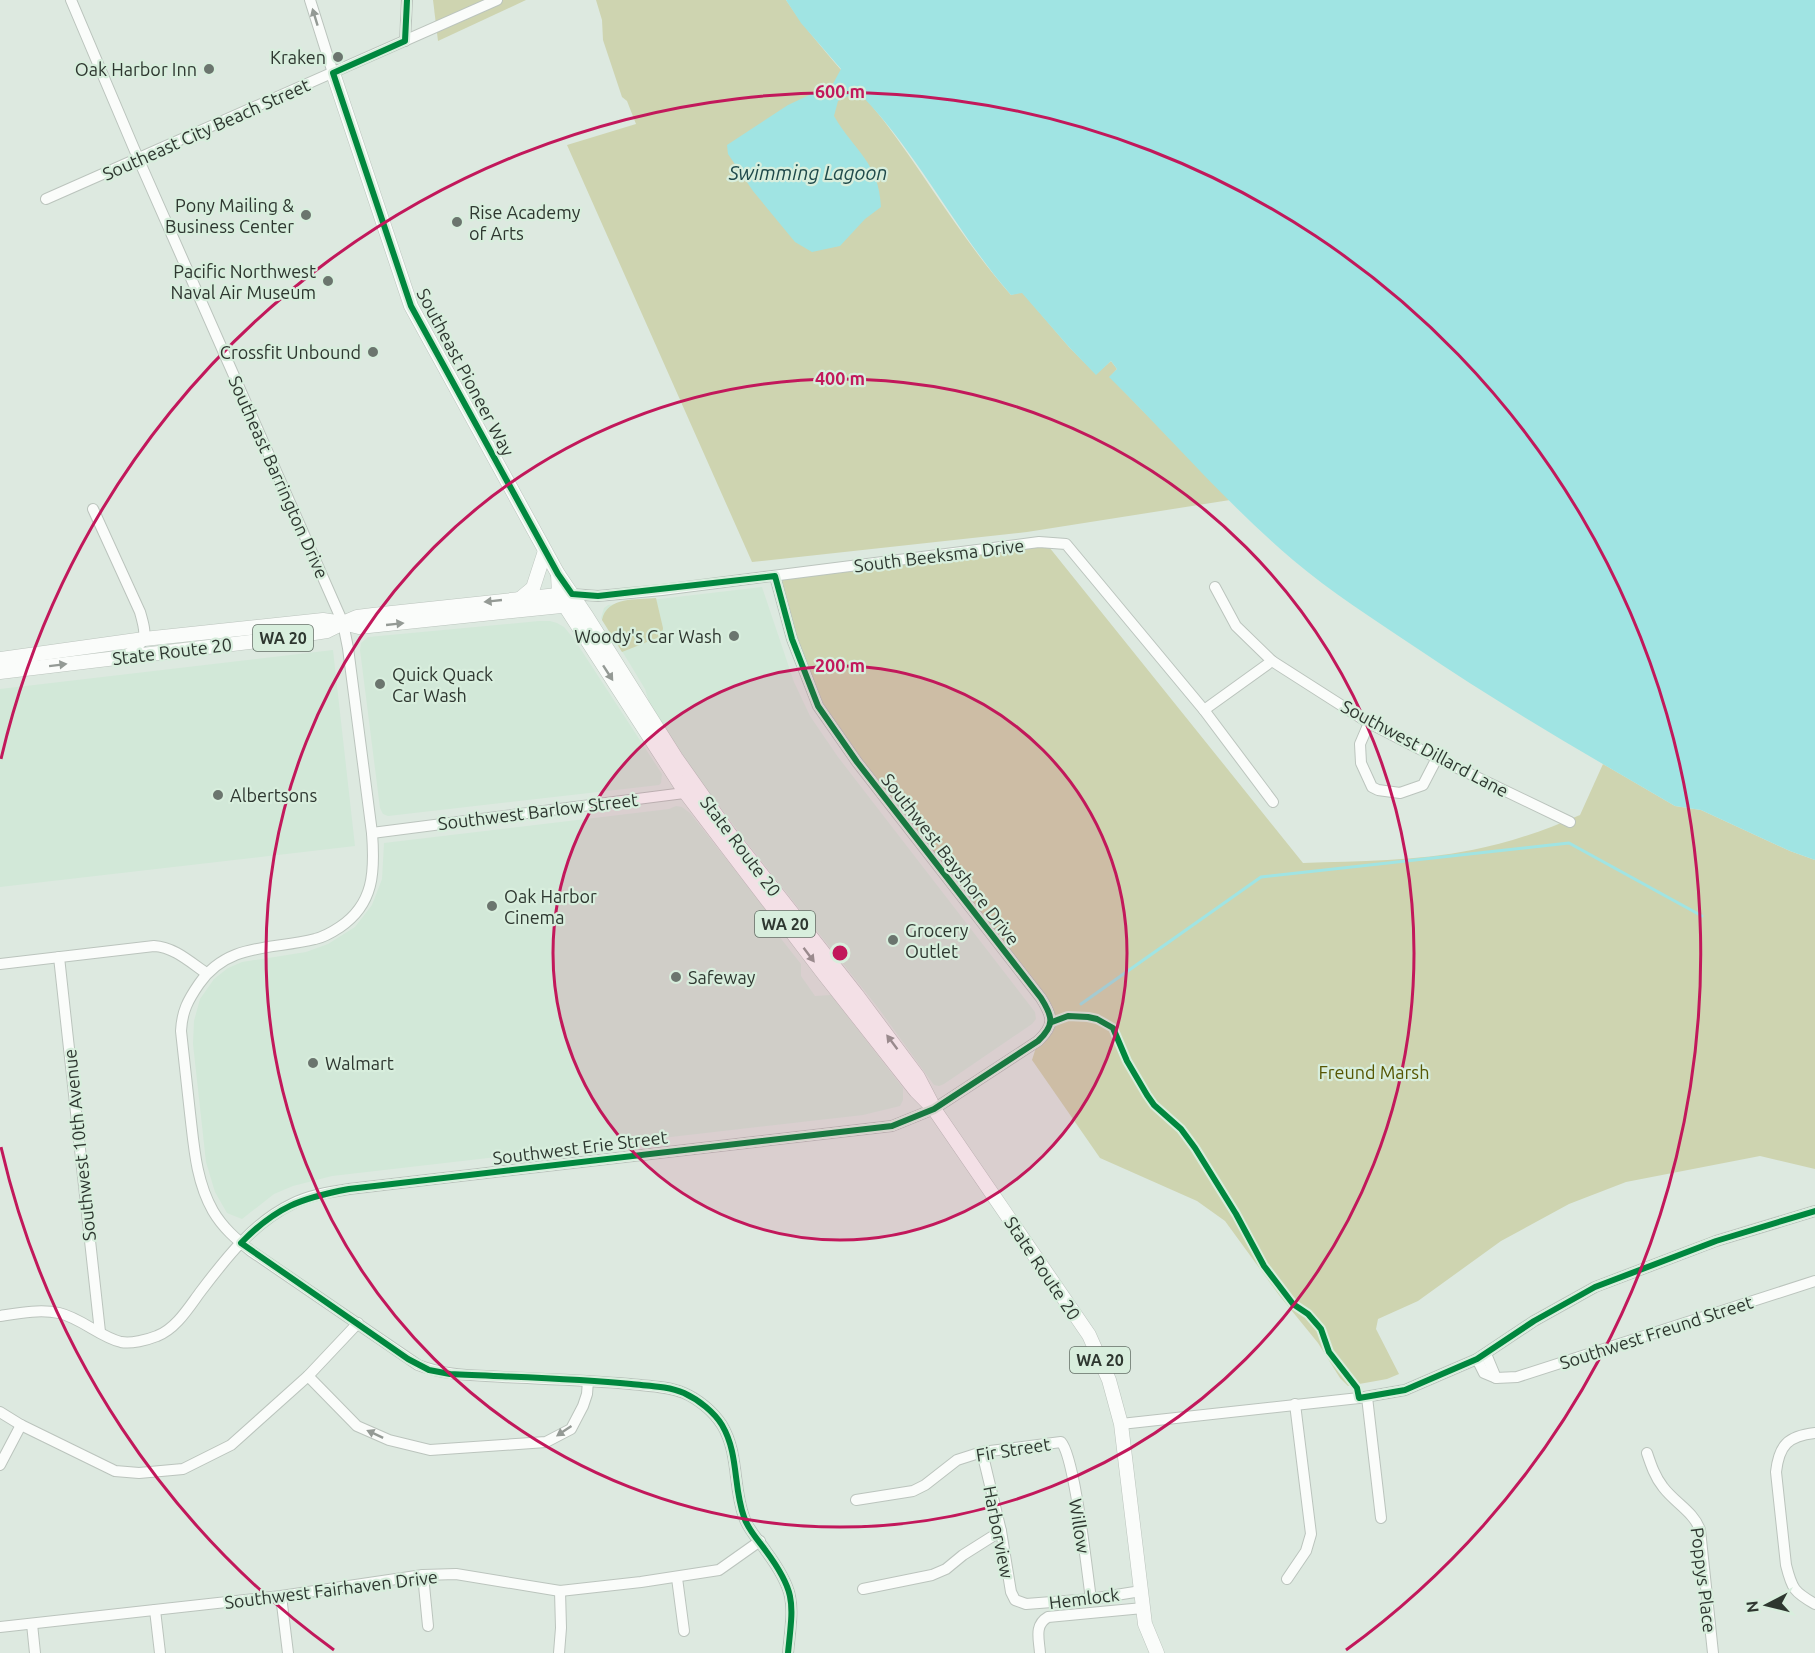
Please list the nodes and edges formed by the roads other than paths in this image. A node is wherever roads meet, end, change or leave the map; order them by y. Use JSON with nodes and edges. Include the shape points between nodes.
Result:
{"nodes":[{"id":1,"x":71,"y":0,"type":"edge"},
{"id":2,"x":310,"y":0,"type":"edge"},
{"id":3,"x":407,"y":0,"type":"edge"},
{"id":4,"x":497,"y":0,"type":"edge"},
{"id":5,"x":405,"y":41,"type":"junction"},
{"id":6,"x":333,"y":74,"type":"junction"},
{"id":7,"x":138,"y":158,"type":"junction"},
{"id":8,"x":46,"y":199,"type":"dead end"},
{"id":9,"x":93,"y":509,"type":"dead end"},
{"id":10,"x":545,"y":551,"type":"junction"},
{"id":11,"x":775,"y":576,"type":"junction"},
{"id":12,"x":1215,"y":587,"type":"dead end"},
{"id":13,"x":521,"y":598,"type":"junction"},
{"id":14,"x":569,"y":600,"type":"junction"},
{"id":15,"x":343,"y":623,"type":"junction"},
{"id":16,"x":144,"y":639,"type":"junction"},
{"id":17,"x":123,"y":657,"type":"junction"},
{"id":18,"x":0,"y":659,"type":"edge"},
{"id":19,"x":1272,"y":661,"type":"junction"},
{"id":20,"x":0,"y":672,"type":"edge"},
{"id":21,"x":1204,"y":710,"type":"junction"},
{"id":22,"x":1369,"y":723,"type":"junction"},
{"id":23,"x":1437,"y":758,"type":"junction"},
{"id":24,"x":685,"y":792,"type":"junction"},
{"id":25,"x":703,"y":796,"type":"junction"},
{"id":26,"x":1273,"y":802,"type":"dead end"},
{"id":27,"x":1570,"y":822,"type":"dead end"},
{"id":28,"x":372,"y":833,"type":"junction"},
{"id":29,"x":59,"y":957,"type":"junction"},
{"id":30,"x":0,"y":964,"type":"edge"},
{"id":31,"x":206,"y":974,"type":"junction"},
{"id":32,"x":934,"y":1110,"type":"junction"},
{"id":33,"x":1815,"y":1211,"type":"edge"},
{"id":34,"x":241,"y":1243,"type":"junction"},
{"id":35,"x":1815,"y":1281,"type":"edge"},
{"id":36,"x":0,"y":1316,"type":"edge"},
{"id":37,"x":358,"y":1323,"type":"junction"},
{"id":38,"x":100,"y":1332,"type":"junction"},
{"id":39,"x":1482,"y":1356,"type":"junction"},
{"id":40,"x":308,"y":1376,"type":"junction"},
{"id":41,"x":588,"y":1381,"type":"junction"},
{"id":42,"x":1367,"y":1397,"type":"junction"},
{"id":43,"x":1295,"y":1404,"type":"junction"},
{"id":44,"x":0,"y":1412,"type":"edge"},
{"id":45,"x":1121,"y":1424,"type":"junction"},
{"id":46,"x":21,"y":1425,"type":"junction"},
{"id":47,"x":1815,"y":1433,"type":"edge"},
{"id":48,"x":982,"y":1452,"type":"junction"},
{"id":49,"x":1067,"y":1453,"type":"joint"},
{"id":50,"x":1647,"y":1453,"type":"dead end"},
{"id":51,"x":0,"y":1465,"type":"edge"},
{"id":52,"x":856,"y":1500,"type":"dead end"},
{"id":53,"x":1381,"y":1518,"type":"dead end"},
{"id":54,"x":1001,"y":1531,"type":"junction"},
{"id":55,"x":760,"y":1541,"type":"junction"},
{"id":56,"x":423,"y":1575,"type":"junction"},
{"id":57,"x":677,"y":1578,"type":"junction"},
{"id":58,"x":1287,"y":1579,"type":"dead end"},
{"id":59,"x":863,"y":1588,"type":"dead end"},
{"id":60,"x":560,"y":1591,"type":"junction"},
{"id":61,"x":1141,"y":1591,"type":"junction"},
{"id":62,"x":281,"y":1596,"type":"junction"},
{"id":63,"x":1091,"y":1599,"type":"junction"},
{"id":64,"x":1026,"y":1604,"type":"joint"},
{"id":65,"x":1815,"y":1604,"type":"edge"},
{"id":66,"x":1143,"y":1608,"type":"junction"},
{"id":67,"x":155,"y":1610,"type":"junction"},
{"id":68,"x":32,"y":1624,"type":"junction"},
{"id":69,"x":428,"y":1626,"type":"dead end"},
{"id":70,"x":0,"y":1627,"type":"edge"},
{"id":71,"x":684,"y":1631,"type":"dead end"},
{"id":72,"x":35,"y":1653,"type":"edge"},
{"id":73,"x":160,"y":1653,"type":"edge"},
{"id":74,"x":288,"y":1653,"type":"edge"},
{"id":75,"x":559,"y":1653,"type":"edge"},
{"id":76,"x":788,"y":1653,"type":"edge"},
{"id":77,"x":1040,"y":1653,"type":"edge"},
{"id":78,"x":1157,"y":1653,"type":"edge"},
{"id":79,"x":1713,"y":1653,"type":"edge"}],
"edges":[{"from":1,"to":7,"type":"street","name":"Southeast Barrington Drive"},
{"from":6,"to":2,"type":"street","name":"Southeast Pioneer Way","one_way":true},
{"from":3,"to":5,"type":"street"},
{"from":4,"to":5,"type":"street","name":"Southeast City Beach Street"},
{"from":5,"to":6,"type":"street","name":"Southeast City Beach Street"},
{"from":6,"to":7,"type":"street","name":"Southeast City Beach Street"},
{"from":6,"to":10,"type":"main road","name":"Southeast Pioneer Way","via":[[411,306]]},
{"from":7,"to":8,"type":"street","name":"Southeast City Beach Street"},
{"from":7,"to":15,"type":"street","name":"Southeast Barrington Drive"},
{"from":9,"to":16,"type":"street","via":[[140,612]]},
{"from":10,"to":13,"type":"main road","via":[[533,588]]},
{"from":10,"to":14,"type":"main road","name":"Southeast Pioneer Way"},
{"from":11,"to":14,"type":"street","name":"South Beeksma Drive"},
{"from":11,"to":21,"type":"street","name":"South Beeksma Drive","via":[[1040,542],[1066,544]]},
{"from":11,"to":32,"type":"street","name":"Southwest Bayshore Drive","via":[[792,639],[818,706],[1041,998],[1052,1022],[1038,1041]]},
{"from":12,"to":19,"type":"street","name":"Southwest Dillard Lane","via":[[1236,626]]},
{"from":13,"to":14,"type":"main road","name":"State Route 20","number":"WA 20"},
{"from":13,"to":15,"type":"main road","name":"State Route 20","number":"WA 20","one_way":true,"via":[[357,617]]},
{"from":15,"to":14,"type":"main road","name":"State Route 20","number":"WA 20","one_way":true,"via":[[359,627]]},
{"from":14,"to":24,"type":"main road","number":"WA 20","one_way":true},
{"from":14,"to":25,"type":"main road","name":"State Route 20","number":"WA 20"},
{"from":15,"to":16,"type":"main road","name":"State Route 20","number":"WA 20","via":[[323,620]]},
{"from":15,"to":17,"type":"main road","name":"State Route 20","number":"WA 20","via":[[327,631]]},
{"from":15,"to":28,"type":"street","name":"Southeast Barrington Drive"},
{"from":16,"to":17,"type":"street","via":[[140,647]]},
{"from":16,"to":18,"type":"main road","name":"State Route 20","number":"WA 20"},
{"from":20,"to":17,"type":"main road","name":"State Route 20","number":"WA 20","one_way":true},
{"from":19,"to":21,"type":"street"},
{"from":19,"to":22,"type":"street","name":"Southwest Dillard Lane"},
{"from":21,"to":26,"type":"street","name":"South Beeksma Drive"},
{"from":22,"to":23,"type":"street","name":"Southwest Dillard Lane"},
{"from":22,"to":23,"type":"street","via":[[1360,744],[1360,762],[1378,790],[1400,793],[1423,784]]},
{"from":23,"to":27,"type":"street","name":"Southwest Dillard Lane"},
{"from":24,"to":25,"type":"street","name":"Southwest Barlow Street"},
{"from":24,"to":28,"type":"street","name":"Southwest Barlow Street"},
{"from":24,"to":32,"type":"main road","name":"State Route 20","number":"WA 20","one_way":true},
{"from":32,"to":25,"type":"main road","name":"State Route 20","number":"WA 20","one_way":true,"via":[[918,1077]]},
{"from":28,"to":31,"type":"street","name":"Southeast Barrington Drive","via":[[372,880],[353,918],[327,936],[257,947]]},
{"from":29,"to":30,"type":"street"},
{"from":29,"to":31,"type":"street","via":[[164,947]]},
{"from":29,"to":38,"type":"street","name":"Southwest 10th Avenue"},
{"from":31,"to":34,"type":"street","via":[[186,1002],[181,1030],[195,1157],[199,1178],[214,1212]]},
{"from":32,"to":34,"type":"street","name":"Southwest Erie Street","via":[[892,1126],[316,1195],[267,1218]]},
{"from":32,"to":45,"type":"main road","name":"State Route 20","number":"WA 20","via":[[1089,1335],[1109,1380]]},
{"from":33,"to":39,"type":"street","via":[[1716,1241],[1595,1287]]},
{"from":34,"to":37,"type":"street"},
{"from":34,"to":38,"type":"street","name":"Southwest Erie Street","via":[[179,1320],[160,1335],[122,1342]]},
{"from":35,"to":39,"type":"street","name":"Southwest Freund Street","via":[[1517,1377],[1496,1378]]},
{"from":36,"to":38,"type":"street","name":"Southwest Erie Street","via":[[59,1313]]},
{"from":37,"to":40,"type":"street"},
{"from":37,"to":41,"type":"street","via":[[413,1362],[439,1372]]},
{"from":39,"to":42,"type":"street","via":[[1405,1390]]},
{"from":41,"to":40,"type":"street","one_way":true,"via":[[583,1406],[571,1429],[546,1442],[430,1450],[389,1440],[357,1426]]},
{"from":40,"to":46,"type":"street","via":[[231,1446],[183,1469],[115,1471]]},
{"from":41,"to":55,"type":"street","via":[[671,1389],[711,1412],[729,1440],[744,1519]]},
{"from":42,"to":43,"type":"street"},
{"from":42,"to":53,"type":"street"},
{"from":43,"to":45,"type":"street"},
{"from":43,"to":58,"type":"street","via":[[1311,1534]]},
{"from":44,"to":46,"type":"street"},
{"from":45,"to":61,"type":"main road","name":"State Route 20","number":"WA 20"},
{"from":46,"to":51,"type":"street"},
{"from":47,"to":65,"type":"street","via":[[1782,1448],[1776,1472],[1790,1580],[1797,1594]]},
{"from":48,"to":49,"type":"street","name":"Fir Street","via":[[1061,1442]]},
{"from":48,"to":52,"type":"street","name":"Fir Street","via":[[957,1460],[913,1491]]},
{"from":48,"to":54,"type":"street","name":"Harborview"},
{"from":49,"to":63,"type":"street","name":"Willow"},
{"from":50,"to":79,"type":"street","name":"Poppys Place","via":[[1664,1488],[1696,1519],[1700,1530]]},
{"from":54,"to":59,"type":"street","via":[[932,1575]]},
{"from":54,"to":64,"type":"street","name":"Harborview","via":[[1011,1592],[1015,1600]]},
{"from":55,"to":57,"type":"street","name":"Southwest Fairhaven Drive","via":[[719,1570]]},
{"from":55,"to":76,"type":"street","via":[[791,1593]]},
{"from":56,"to":60,"type":"street","name":"Southwest Fairhaven Drive","via":[[456,1574]]},
{"from":56,"to":62,"type":"street","name":"Southwest Fairhaven Drive"},
{"from":56,"to":69,"type":"street"},
{"from":57,"to":60,"type":"street","name":"Southwest Fairhaven Drive"},
{"from":57,"to":71,"type":"street"},
{"from":60,"to":75,"type":"street"},
{"from":61,"to":63,"type":"street","name":"Hemlock"},
{"from":61,"to":66,"type":"main road","name":"State Route 20","number":"WA 20"},
{"from":62,"to":67,"type":"street","name":"Southwest Fairhaven Drive"},
{"from":62,"to":74,"type":"street"},
{"from":63,"to":64,"type":"street","name":"Hemlock"},
{"from":66,"to":77,"type":"street","via":[[1048,1617],[1038,1628]]},
{"from":66,"to":78,"type":"main road","name":"State Route 20","number":"WA 20"},
{"from":67,"to":68,"type":"street","name":"Southwest Fairhaven Drive"},
{"from":67,"to":73,"type":"street"},
{"from":68,"to":70,"type":"street","name":"Southwest Fairhaven Drive"},
{"from":68,"to":72,"type":"street"}]}
